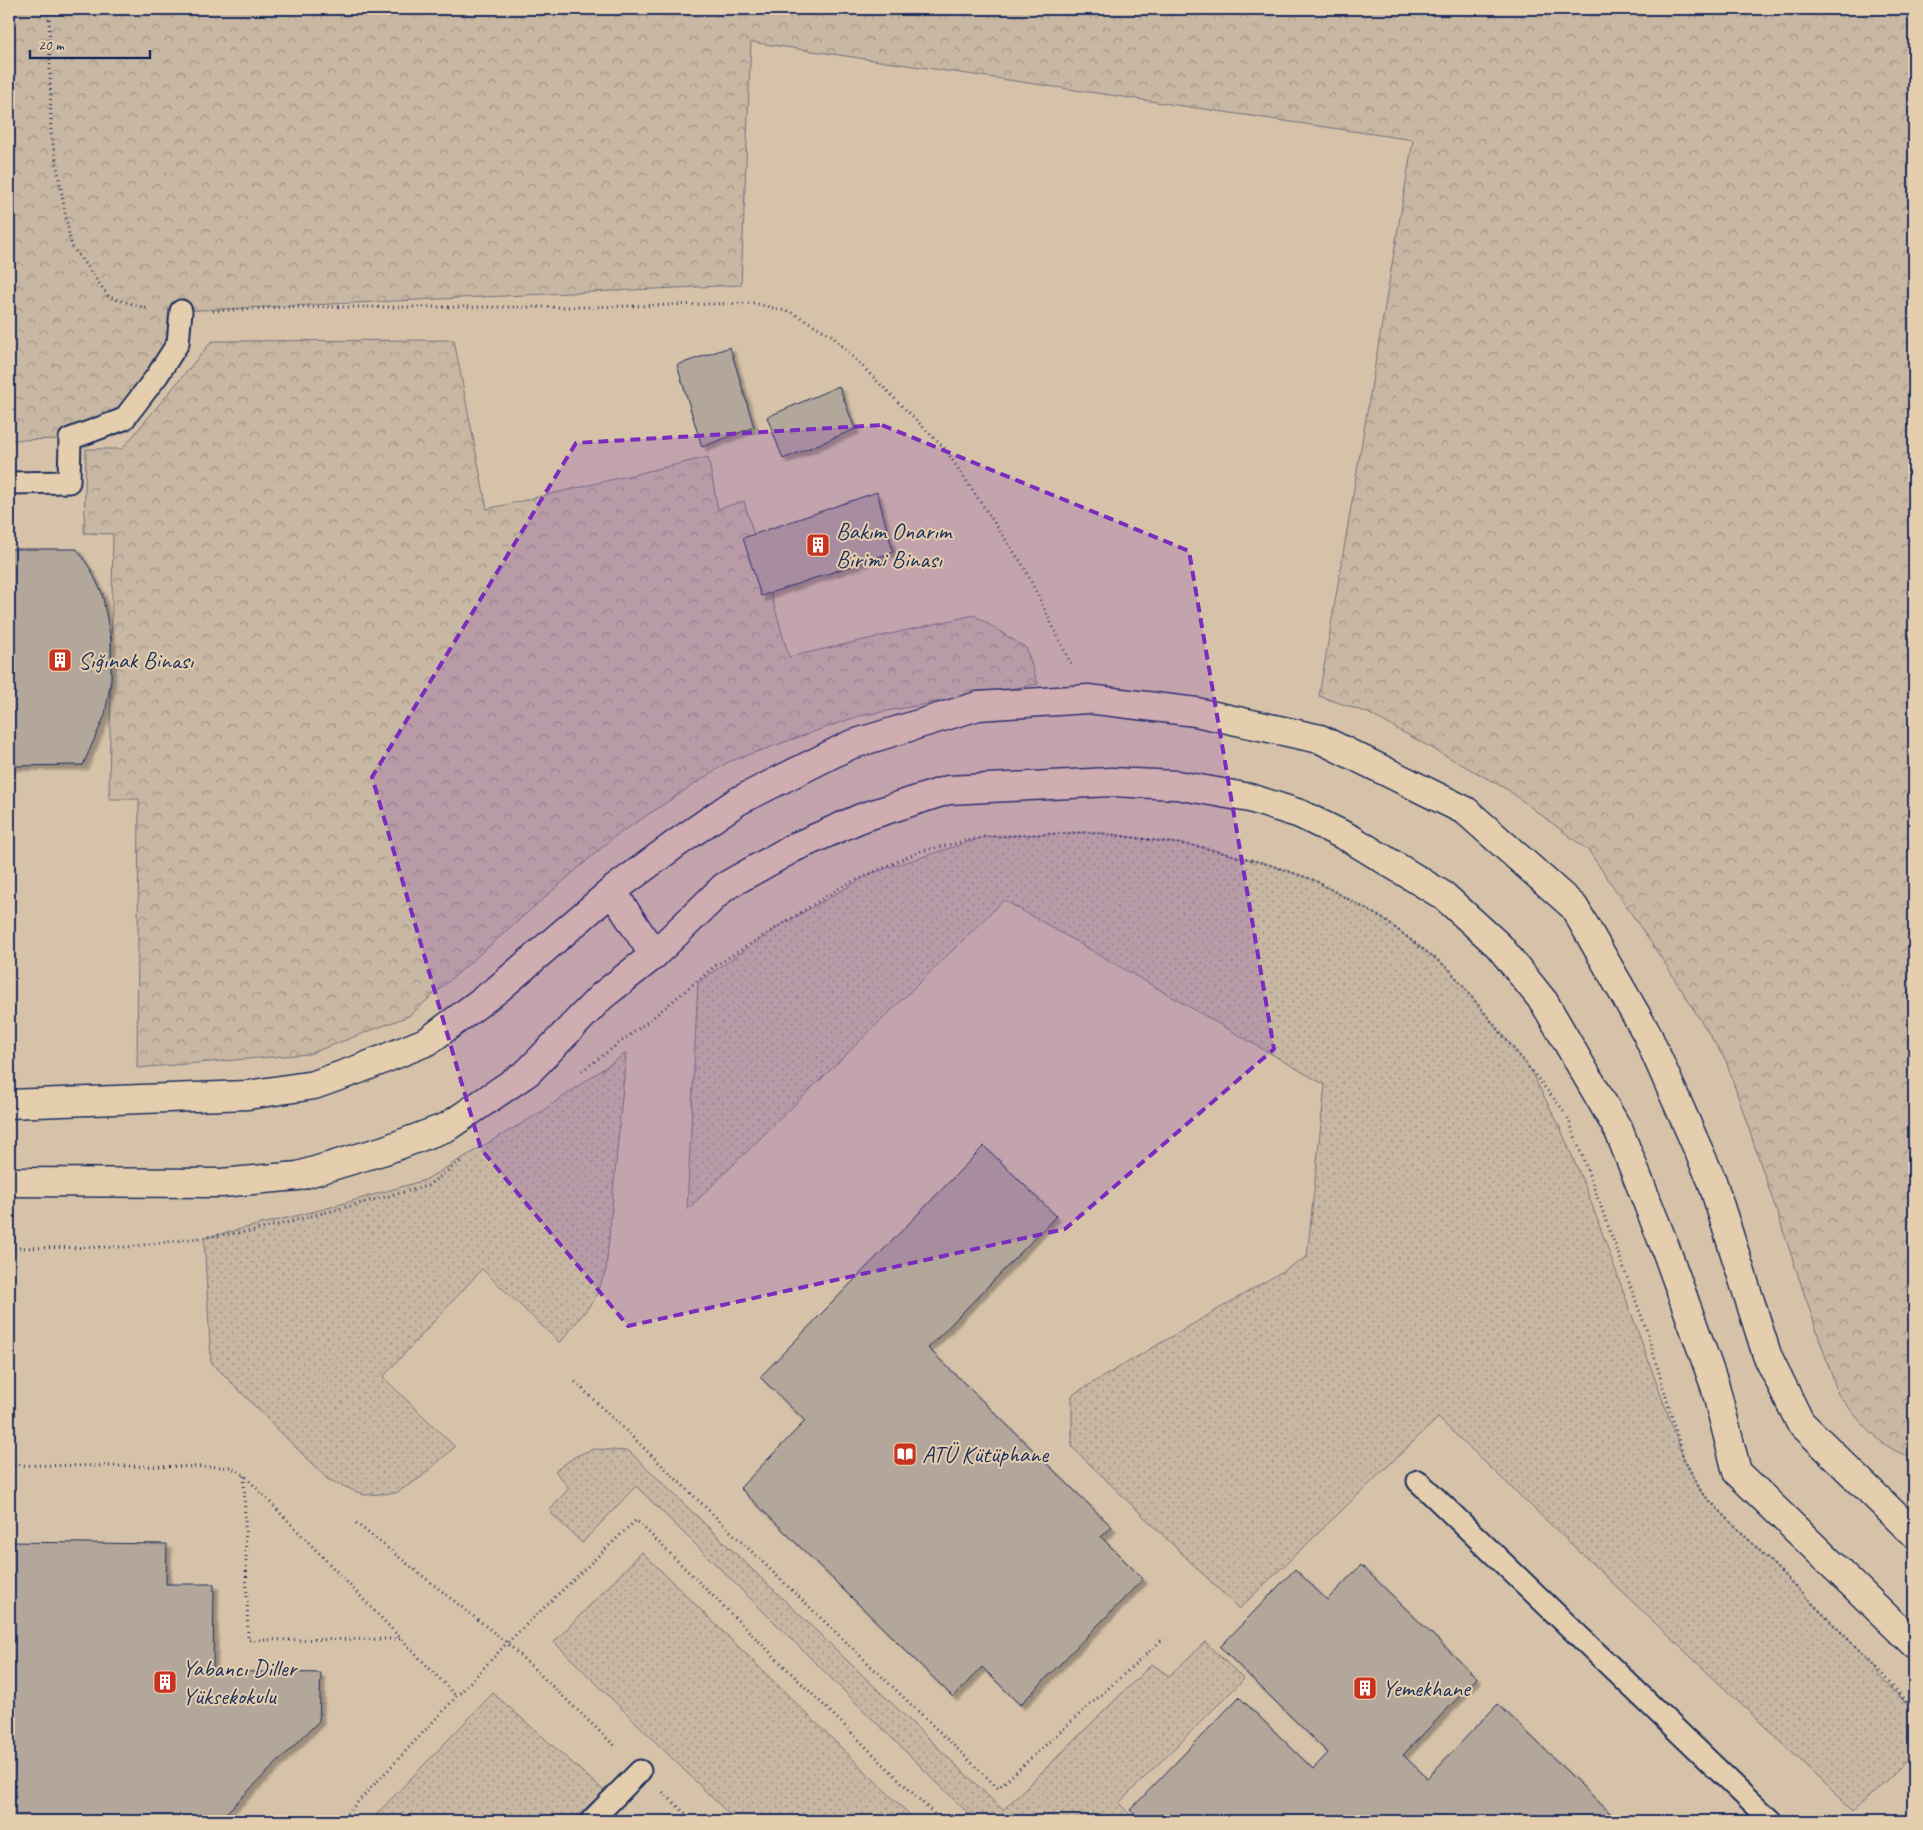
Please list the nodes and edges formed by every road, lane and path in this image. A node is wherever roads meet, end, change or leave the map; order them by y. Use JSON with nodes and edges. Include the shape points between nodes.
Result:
{"nodes":[{"id":1,"x":49,"y":9,"type":"edge"},
{"id":2,"x":181,"y":311,"type":"junction"},
{"id":3,"x":9,"y":483,"type":"edge"},
{"id":4,"x":1088,"y":699,"type":"junction"},
{"id":5,"x":612,"y":891,"type":"junction"},
{"id":6,"x":654,"y":955,"type":"junction"},
{"id":7,"x":578,"y":1073,"type":"dead end"},
{"id":8,"x":9,"y":1104,"type":"edge"},
{"id":9,"x":467,"y":1156,"type":"dead end"},
{"id":10,"x":9,"y":1182,"type":"edge"},
{"id":11,"x":9,"y":1248,"type":"edge"},
{"id":12,"x":575,"y":1382,"type":"dead end"},
{"id":13,"x":9,"y":1465,"type":"edge"},
{"id":14,"x":244,"y":1475,"type":"junction"},
{"id":15,"x":1418,"y":1481,"type":"dead end"},
{"id":16,"x":356,"y":1524,"type":"dead end"},
{"id":17,"x":1914,"y":1534,"type":"edge"},
{"id":18,"x":401,"y":1638,"type":"junction"},
{"id":19,"x":1164,"y":1638,"type":"dead end"},
{"id":20,"x":507,"y":1643,"type":"junction"},
{"id":21,"x":1914,"y":1644,"type":"edge"},
{"id":22,"x":457,"y":1697,"type":"junction"},
{"id":23,"x":1914,"y":1711,"type":"edge"},
{"id":24,"x":640,"y":1771,"type":"junction"},
{"id":25,"x":340,"y":1821,"type":"edge"},
{"id":26,"x":591,"y":1821,"type":"edge"},
{"id":27,"x":693,"y":1821,"type":"edge"},
{"id":28,"x":940,"y":1821,"type":"edge"},
{"id":29,"x":1771,"y":1821,"type":"edge"}],
"edges":[{"from":1,"to":2,"type":"path","via":[[51,133],[71,245],[109,297],[158,311]]},
{"from":2,"to":3,"type":"lane","via":[[178,343],[158,376],[124,419],[70,440],[69,482]]},
{"from":2,"to":4,"type":"path","via":[[754,303],[793,313],[831,334],[945,448],[1024,567]]},
{"from":4,"to":5,"type":"street","via":[[978,706],[850,745],[738,801]]},
{"from":4,"to":17,"type":"street","via":[[1196,712],[1320,739],[1466,811],[1574,907],[1647,1034],[1712,1181],[1768,1355],[1800,1422]]},
{"from":5,"to":6,"type":"street"},
{"from":5,"to":8,"type":"street","via":[[498,989],[428,1041],[322,1082],[248,1095]]},
{"from":6,"to":10,"type":"street","via":[[602,996],[528,1072],[447,1127],[385,1150],[298,1176],[221,1183]]},
{"from":6,"to":21,"type":"street","via":[[724,887],[792,848],[861,818],[948,790],[1111,782],[1177,785],[1250,798],[1292,811],[1352,839],[1444,896],[1499,946],[1544,1002],[1619,1131],[1715,1386],[1737,1472]]},
{"from":7,"to":23,"type":"path","via":[[650,1020],[715,966],[843,886],[921,851],[984,837],[1092,832],[1196,846],[1314,880],[1382,918],[1449,969],[1567,1114],[1647,1331],[1684,1459],[1702,1494],[1874,1665]]},
{"from":9,"to":11,"type":"path","via":[[427,1186],[254,1231],[127,1247]]},
{"from":12,"to":19,"type":"path","via":[[998,1788]]},
{"from":13,"to":14,"type":"path","via":[[230,1467]]},
{"from":14,"to":18,"type":"path"},
{"from":14,"to":18,"type":"path","via":[[248,1640]]},
{"from":15,"to":29,"type":"lane"},
{"from":16,"to":20,"type":"path"},
{"from":18,"to":22,"type":"path"},
{"from":20,"to":22,"type":"path"},
{"from":20,"to":24,"type":"path"},
{"from":20,"to":28,"type":"path","via":[[636,1520]]},
{"from":22,"to":25,"type":"path"},
{"from":24,"to":26,"type":"lane"},
{"from":24,"to":27,"type":"path"}]}
